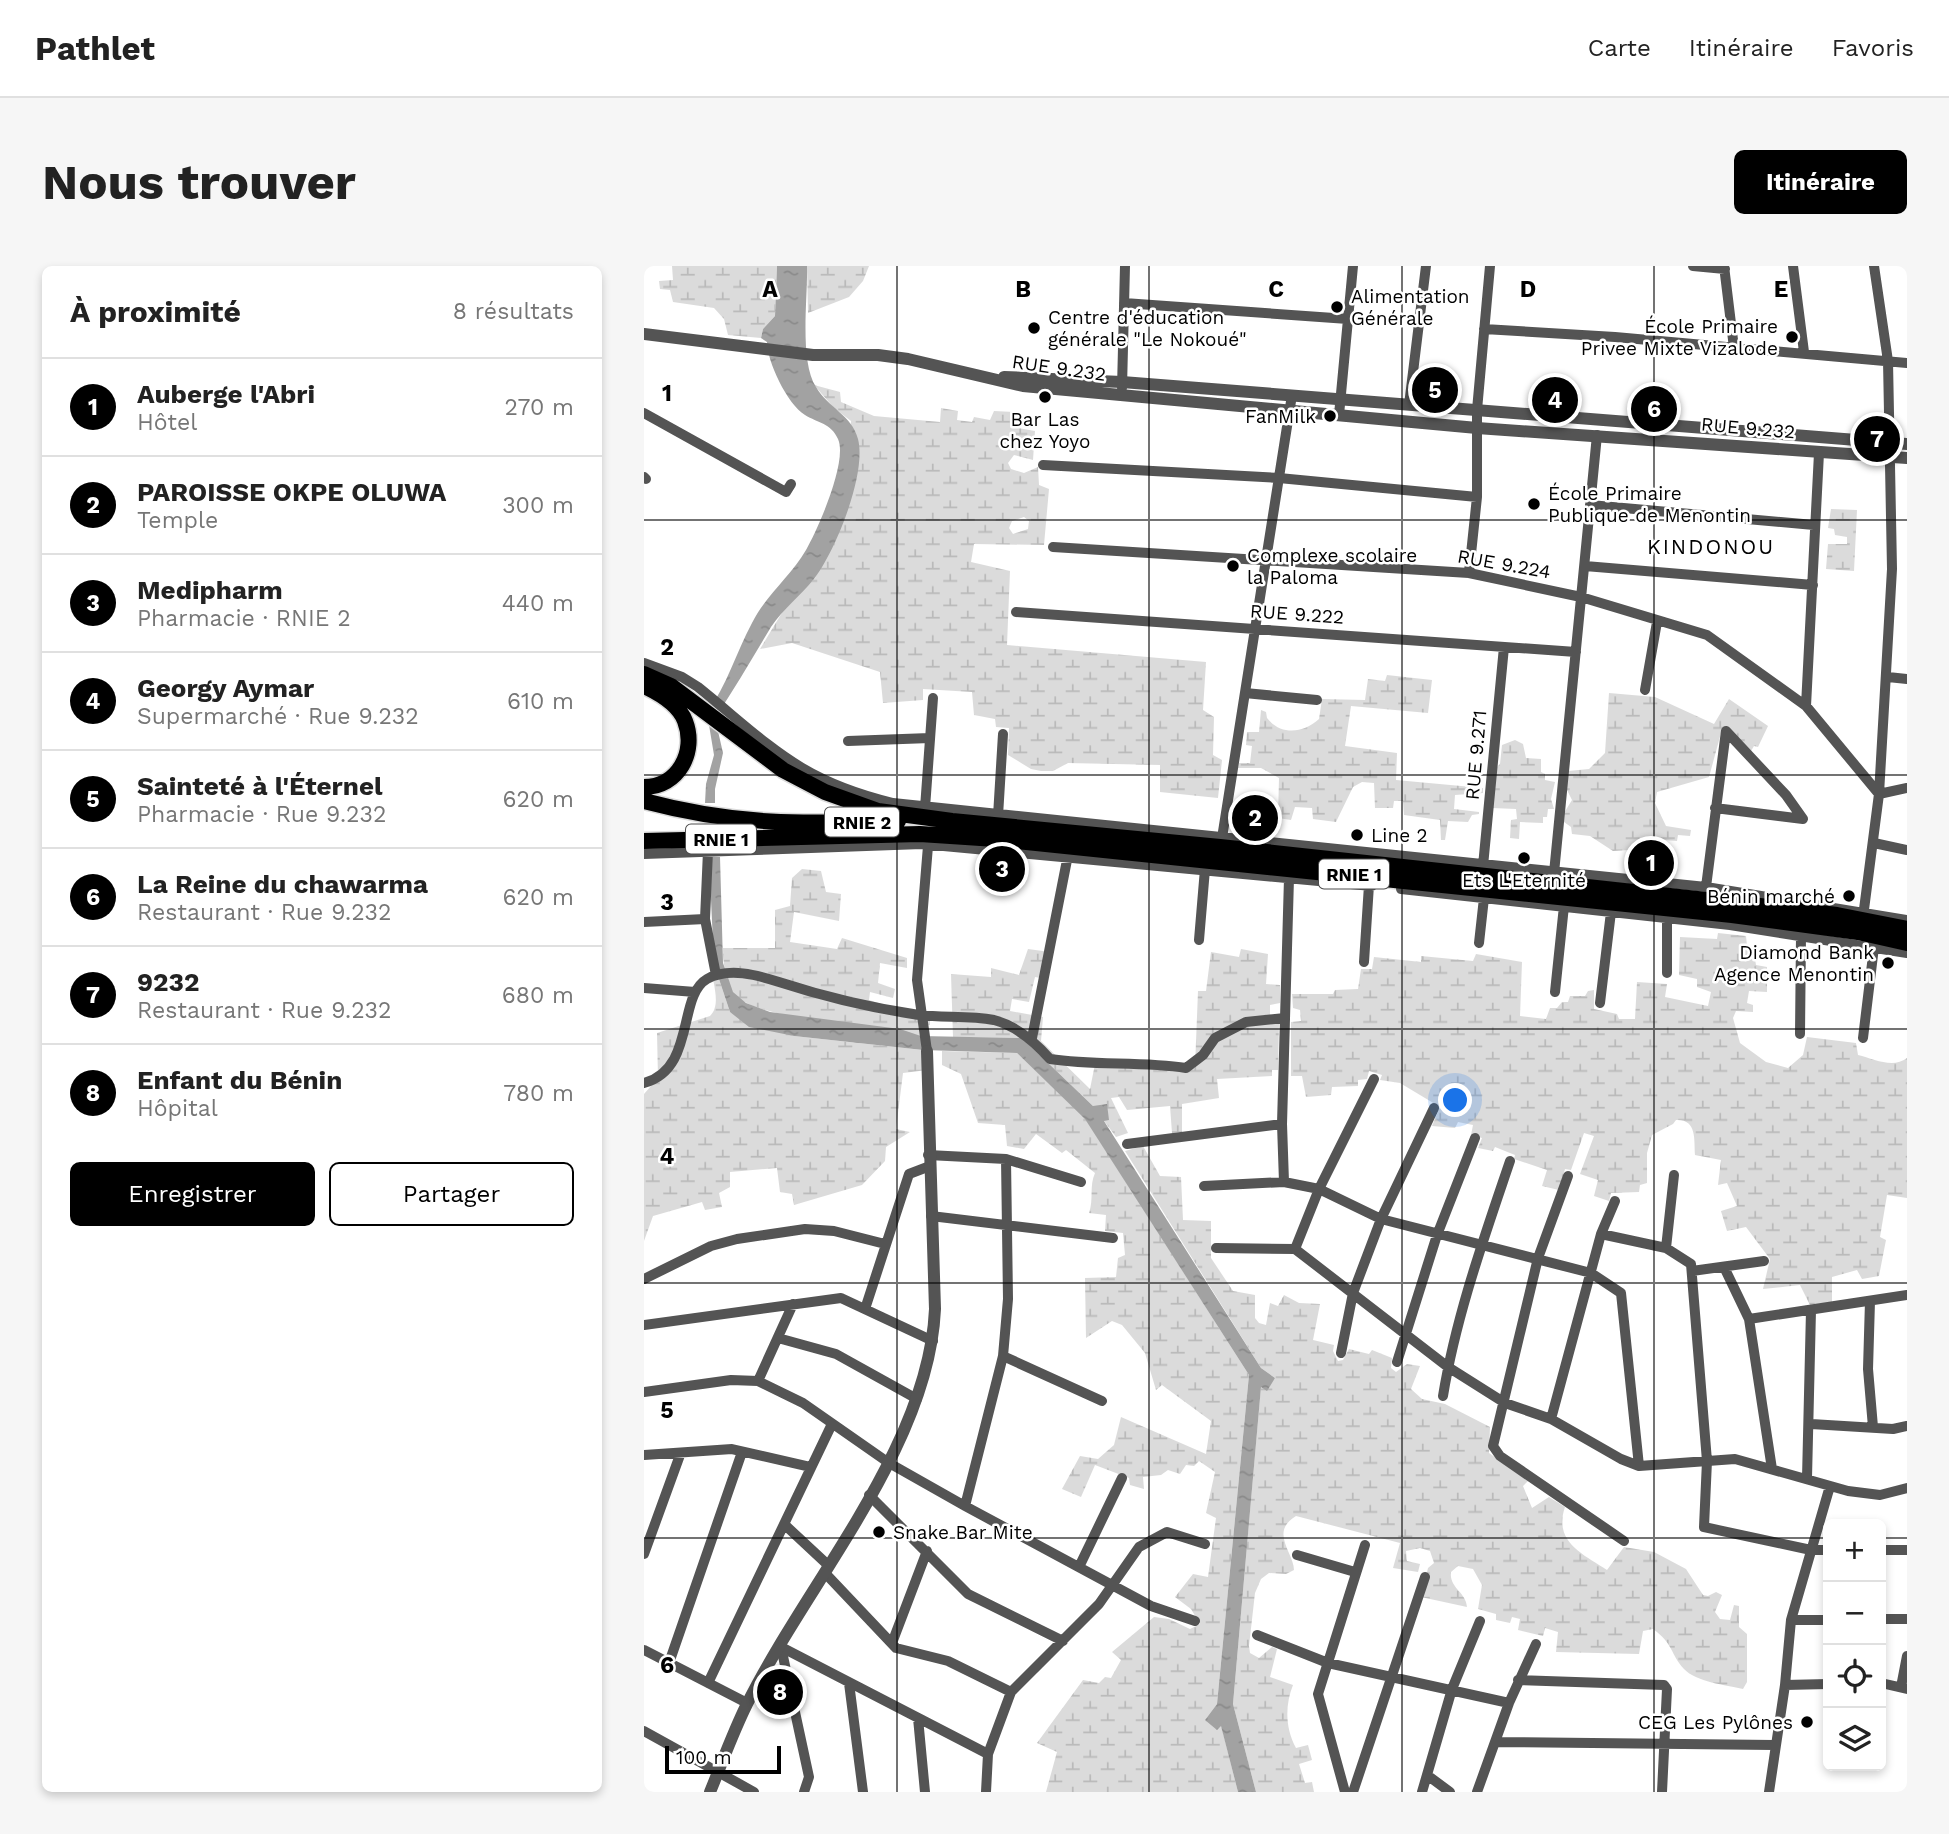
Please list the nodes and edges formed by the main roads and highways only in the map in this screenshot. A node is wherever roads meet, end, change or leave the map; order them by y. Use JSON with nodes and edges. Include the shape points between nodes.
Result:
{"nodes":[{"id":1,"x":644,"y":674,"type":"edge"},
{"id":2,"x":644,"y":686,"type":"edge"},
{"id":3,"x":644,"y":787,"type":"edge"},
{"id":4,"x":644,"y":801,"type":"edge"},
{"id":5,"x":644,"y":812,"type":"edge"},
{"id":6,"x":980,"y":814,"type":"road end"},
{"id":7,"x":952,"y":821,"type":"junction"},
{"id":8,"x":776,"y":837,"type":"junction"},
{"id":9,"x":644,"y":841,"type":"edge"},
{"id":10,"x":1860,"y":926,"type":"junction"},
{"id":11,"x":1907,"y":929,"type":"edge"},
{"id":12,"x":1907,"y":943,"type":"edge"}],
"edges":[{"from":1,"to":7,"type":"highway","number":"RNIE 1","via":[[671,686],[783,770],[842,799],[878,811]]},
{"from":2,"to":3,"type":"highway","via":[[663,697],[685,721],[689,744],[679,772],[665,783]]},
{"from":4,"to":7,"type":"highway","name":"RNIE 2","number":"RNIE 2","via":[[771,824]]},
{"from":5,"to":8,"type":"highway"},
{"from":6,"to":7,"type":"highway"},
{"from":7,"to":10,"type":"highway","number":"RNIE 1","via":[[1369,862]]},
{"from":8,"to":9,"type":"highway","number":"RNIE 1"},
{"from":8,"to":10,"type":"highway","number":"RNIE 1","via":[[920,834],[996,839]]},
{"from":10,"to":11,"type":"highway","number":"RNIE 1"},
{"from":10,"to":12,"type":"highway","number":"RNIE 1"}]}
